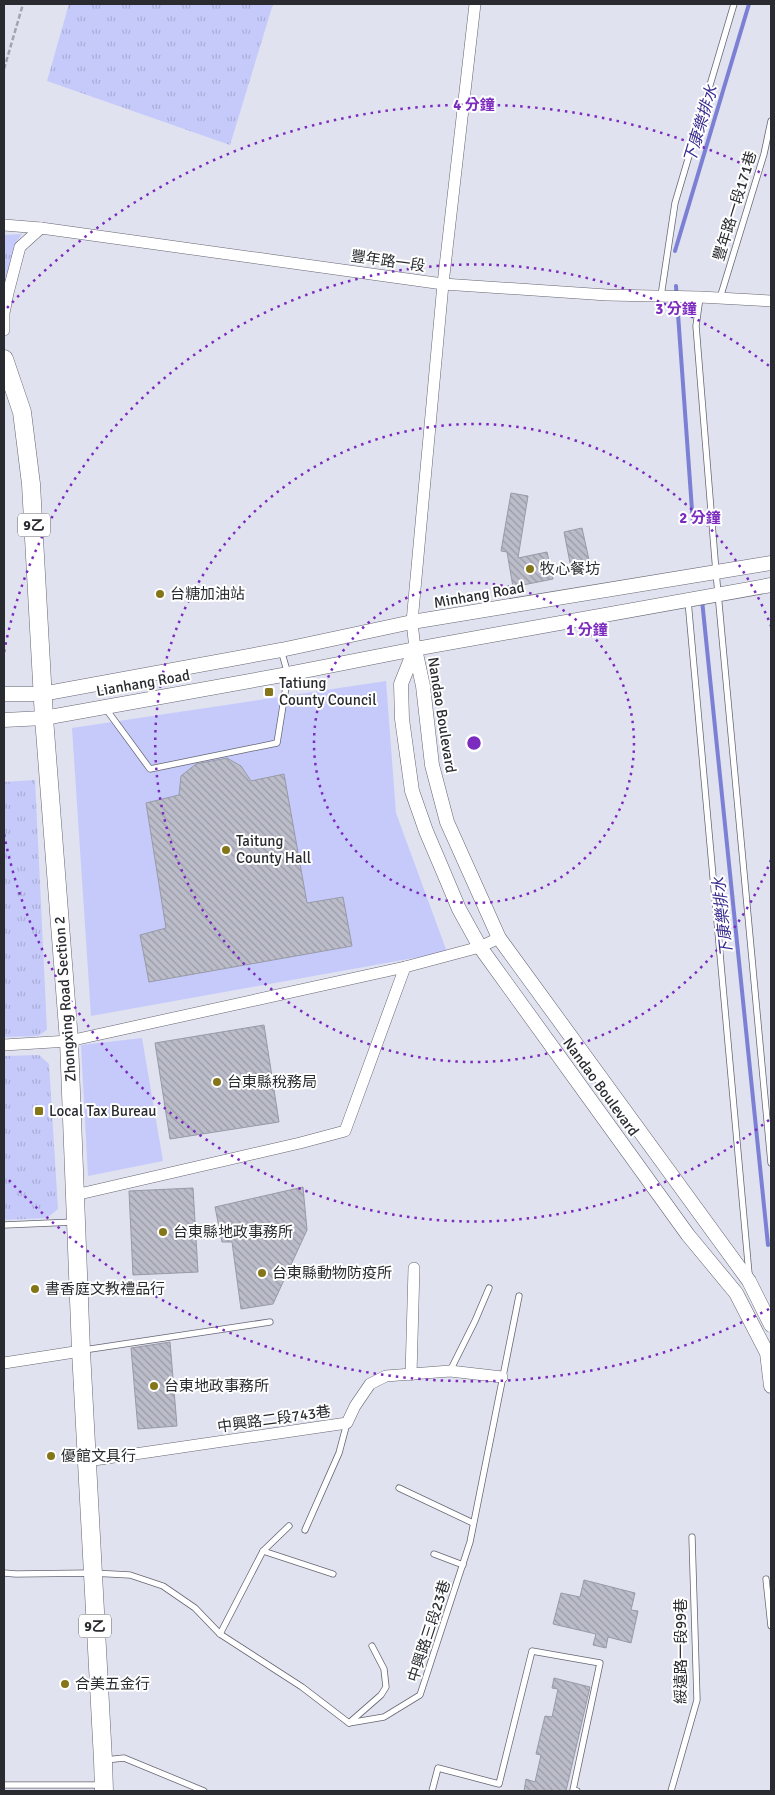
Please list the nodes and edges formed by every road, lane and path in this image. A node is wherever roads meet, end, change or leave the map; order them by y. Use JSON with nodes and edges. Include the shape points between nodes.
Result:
{"nodes":[{"id":1,"x":23,"y":4,"type":"edge"},
{"id":2,"x":475,"y":4,"type":"edge"},
{"id":3,"x":734,"y":4,"type":"edge"},
{"id":4,"x":4,"y":69,"type":"edge"},
{"id":5,"x":771,"y":121,"type":"edge"},
{"id":6,"x":4,"y":225,"type":"edge"},
{"id":7,"x":41,"y":228,"type":"junction"},
{"id":8,"x":443,"y":284,"type":"junction"},
{"id":9,"x":661,"y":296,"type":"junction"},
{"id":10,"x":700,"y":297,"type":"junction"},
{"id":11,"x":720,"y":298,"type":"junction"},
{"id":12,"x":771,"y":301,"type":"edge"},
{"id":13,"x":4,"y":330,"type":"edge"},
{"id":14,"x":4,"y":359,"type":"edge"},
{"id":15,"x":771,"y":563,"type":"edge"},
{"id":16,"x":716,"y":572,"type":"junction"},
{"id":17,"x":771,"y":584,"type":"edge"},
{"id":18,"x":718,"y":594,"type":"junction"},
{"id":19,"x":688,"y":600,"type":"junction"},
{"id":20,"x":412,"y":622,"type":"junction"},
{"id":21,"x":415,"y":648,"type":"junction"},
{"id":22,"x":281,"y":650,"type":"junction"},
{"id":23,"x":288,"y":674,"type":"junction"},
{"id":24,"x":4,"y":694,"type":"edge"},
{"id":25,"x":42,"y":694,"type":"junction"},
{"id":26,"x":104,"y":707,"type":"junction"},
{"id":27,"x":44,"y":718,"type":"junction"},
{"id":28,"x":4,"y":720,"type":"edge"},
{"id":29,"x":499,"y":938,"type":"junction"},
{"id":30,"x":480,"y":947,"type":"junction"},
{"id":31,"x":405,"y":967,"type":"junction"},
{"id":32,"x":69,"y":1041,"type":"junction"},
{"id":33,"x":4,"y":1045,"type":"edge"},
{"id":34,"x":771,"y":1163,"type":"edge"},
{"id":35,"x":75,"y":1195,"type":"junction"},
{"id":36,"x":76,"y":1222,"type":"junction"},
{"id":37,"x":4,"y":1225,"type":"edge"},
{"id":38,"x":414,"y":1268,"type":"dead end"},
{"id":39,"x":749,"y":1281,"type":"junction"},
{"id":40,"x":489,"y":1288,"type":"dead end"},
{"id":41,"x":520,"y":1296,"type":"dead end"},
{"id":42,"x":270,"y":1322,"type":"dead end"},
{"id":43,"x":771,"y":1325,"type":"edge"},
{"id":44,"x":81,"y":1350,"type":"junction"},
{"id":45,"x":4,"y":1363,"type":"edge"},
{"id":46,"x":450,"y":1372,"type":"junction"},
{"id":47,"x":411,"y":1375,"type":"junction"},
{"id":48,"x":502,"y":1376,"type":"junction"},
{"id":49,"x":771,"y":1386,"type":"edge"},
{"id":50,"x":346,"y":1423,"type":"junction"},
{"id":51,"x":87,"y":1461,"type":"junction"},
{"id":52,"x":399,"y":1488,"type":"dead end"},
{"id":53,"x":473,"y":1524,"type":"junction"},
{"id":54,"x":290,"y":1526,"type":"dead end"},
{"id":55,"x":305,"y":1530,"type":"dead end"},
{"id":56,"x":692,"y":1537,"type":"dead end"},
{"id":57,"x":264,"y":1551,"type":"junction"},
{"id":58,"x":434,"y":1554,"type":"dead end"},
{"id":59,"x":463,"y":1565,"type":"junction"},
{"id":60,"x":4,"y":1573,"type":"edge"},
{"id":61,"x":92,"y":1573,"type":"junction"},
{"id":62,"x":333,"y":1574,"type":"dead end"},
{"id":63,"x":766,"y":1579,"type":"dead end"},
{"id":64,"x":771,"y":1626,"type":"edge"},
{"id":65,"x":220,"y":1634,"type":"junction"},
{"id":66,"x":372,"y":1646,"type":"dead end"},
{"id":67,"x":349,"y":1723,"type":"junction"},
{"id":68,"x":104,"y":1760,"type":"junction"},
{"id":69,"x":4,"y":1785,"type":"edge"},
{"id":70,"x":104,"y":1788,"type":"edge"},
{"id":71,"x":204,"y":1791,"type":"edge"},
{"id":72,"x":432,"y":1791,"type":"edge"},
{"id":73,"x":578,"y":1791,"type":"edge"},
{"id":74,"x":671,"y":1791,"type":"edge"}],
"edges":[{"from":1,"to":4,"type":"path"},
{"from":2,"to":8,"type":"street"},
{"from":3,"to":9,"type":"lane","via":[[675,203]]},
{"from":5,"to":11,"type":"lane","name":"豐年路一段171巷"},
{"from":6,"to":7,"type":"street","name":"豐年路一段"},
{"from":7,"to":8,"type":"street","name":"豐年路一段"},
{"from":7,"to":13,"type":"street","via":[[20,247],[8,292]]},
{"from":8,"to":9,"type":"street","name":"豐年路一段"},
{"from":8,"to":20,"type":"street"},
{"from":9,"to":10,"type":"street","name":"豐年路一段"},
{"from":10,"to":11,"type":"street","name":"豐年路一段"},
{"from":10,"to":16,"type":"lane","via":[[696,326]]},
{"from":11,"to":12,"type":"street","name":"豐年路一段"},
{"from":14,"to":25,"type":"main road","number":"9乙","via":[[22,412],[31,484]]},
{"from":15,"to":16,"type":"street","name":"Minhang Road"},
{"from":16,"to":18,"type":"lane"},
{"from":16,"to":20,"type":"street","name":"Minhang Road"},
{"from":17,"to":18,"type":"street"},
{"from":18,"to":19,"type":"street"},
{"from":18,"to":34,"type":"lane"},
{"from":19,"to":21,"type":"street"},
{"from":19,"to":39,"type":"lane"},
{"from":20,"to":21,"type":"street"},
{"from":20,"to":22,"type":"street","name":"Minhang Road"},
{"from":21,"to":23,"type":"street"},
{"from":21,"to":29,"type":"street","name":"Nandao Boulevard","via":[[432,764],[447,822]]},
{"from":21,"to":30,"type":"street","name":"Nandao Boulevard","via":[[402,684],[402,719],[412,791],[436,855]]},
{"from":22,"to":23,"type":"lane"},
{"from":22,"to":25,"type":"street","name":"Lianhang Road"},
{"from":23,"to":26,"type":"street","name":"Lianhang Road"},
{"from":23,"to":26,"type":"lane","via":[[278,743],[150,769]]},
{"from":24,"to":25,"type":"street","name":"Lianhang Road"},
{"from":25,"to":27,"type":"main road","number":"9乙"},
{"from":26,"to":27,"type":"street","name":"Lianhang Road"},
{"from":27,"to":28,"type":"street","name":"Lianhang Road"},
{"from":27,"to":32,"type":"main road","name":"Zhongxing Road Section 2","number":"9乙"},
{"from":29,"to":30,"type":"street"},
{"from":29,"to":39,"type":"street","name":"Nandao Boulevard"},
{"from":30,"to":31,"type":"street"},
{"from":30,"to":49,"type":"street","name":"Nandao Boulevard","via":[[688,1235],[736,1293],[767,1353]]},
{"from":31,"to":32,"type":"street"},
{"from":31,"to":35,"type":"street","via":[[345,1131]]},
{"from":32,"to":33,"type":"street"},
{"from":32,"to":35,"type":"main road","name":"Zhongxing Road Section 2","number":"9乙"},
{"from":35,"to":36,"type":"main road","name":"Zhongxing Road Section 2","number":"9乙"},
{"from":36,"to":37,"type":"lane"},
{"from":36,"to":44,"type":"main road","name":"Zhongxing Road Section 2","number":"9乙"},
{"from":38,"to":47,"type":"street"},
{"from":39,"to":43,"type":"street","name":"Nandao Boulevard"},
{"from":40,"to":46,"type":"lane"},
{"from":41,"to":48,"type":"lane","name":"中興路三段23巷"},
{"from":42,"to":44,"type":"lane"},
{"from":44,"to":45,"type":"street"},
{"from":44,"to":51,"type":"main road","name":"Zhongxing Road Section 2","number":"9乙"},
{"from":46,"to":47,"type":"street","name":"中興路二段743巷"},
{"from":46,"to":48,"type":"street","name":"中興路二段743巷"},
{"from":47,"to":50,"type":"street","name":"中興路二段743巷","via":[[386,1376],[370,1384]]},
{"from":48,"to":53,"type":"lane","name":"中興路三段23巷"},
{"from":50,"to":51,"type":"street","name":"中興路二段743巷"},
{"from":50,"to":55,"type":"lane","via":[[339,1453]]},
{"from":51,"to":61,"type":"main road","number":"9乙"},
{"from":52,"to":53,"type":"lane"},
{"from":53,"to":59,"type":"lane","name":"中興路三段23巷"},
{"from":54,"to":57,"type":"lane"},
{"from":56,"to":74,"type":"lane","name":"綏遠路一段99巷","via":[[697,1700]]},
{"from":57,"to":62,"type":"lane"},
{"from":57,"to":65,"type":"lane"},
{"from":58,"to":59,"type":"lane"},
{"from":59,"to":67,"type":"lane","name":"中興路三段23巷","via":[[420,1695],[384,1717]]},
{"from":60,"to":61,"type":"lane"},
{"from":61,"to":65,"type":"lane","via":[[130,1576],[164,1586],[195,1608]]},
{"from":61,"to":68,"type":"main road","number":"9乙"},
{"from":63,"to":64,"type":"lane"},
{"from":65,"to":67,"type":"lane","via":[[302,1687]]},
{"from":66,"to":67,"type":"lane","via":[[384,1669],[386,1688]]},
{"from":68,"to":70,"type":"main road","number":"9乙"},
{"from":68,"to":71,"type":"lane","via":[[124,1758]]},
{"from":69,"to":70,"type":"lane"},
{"from":72,"to":73,"type":"lane","via":[[438,1768],[499,1784],[532,1651],[600,1663],[573,1790]]}]}
